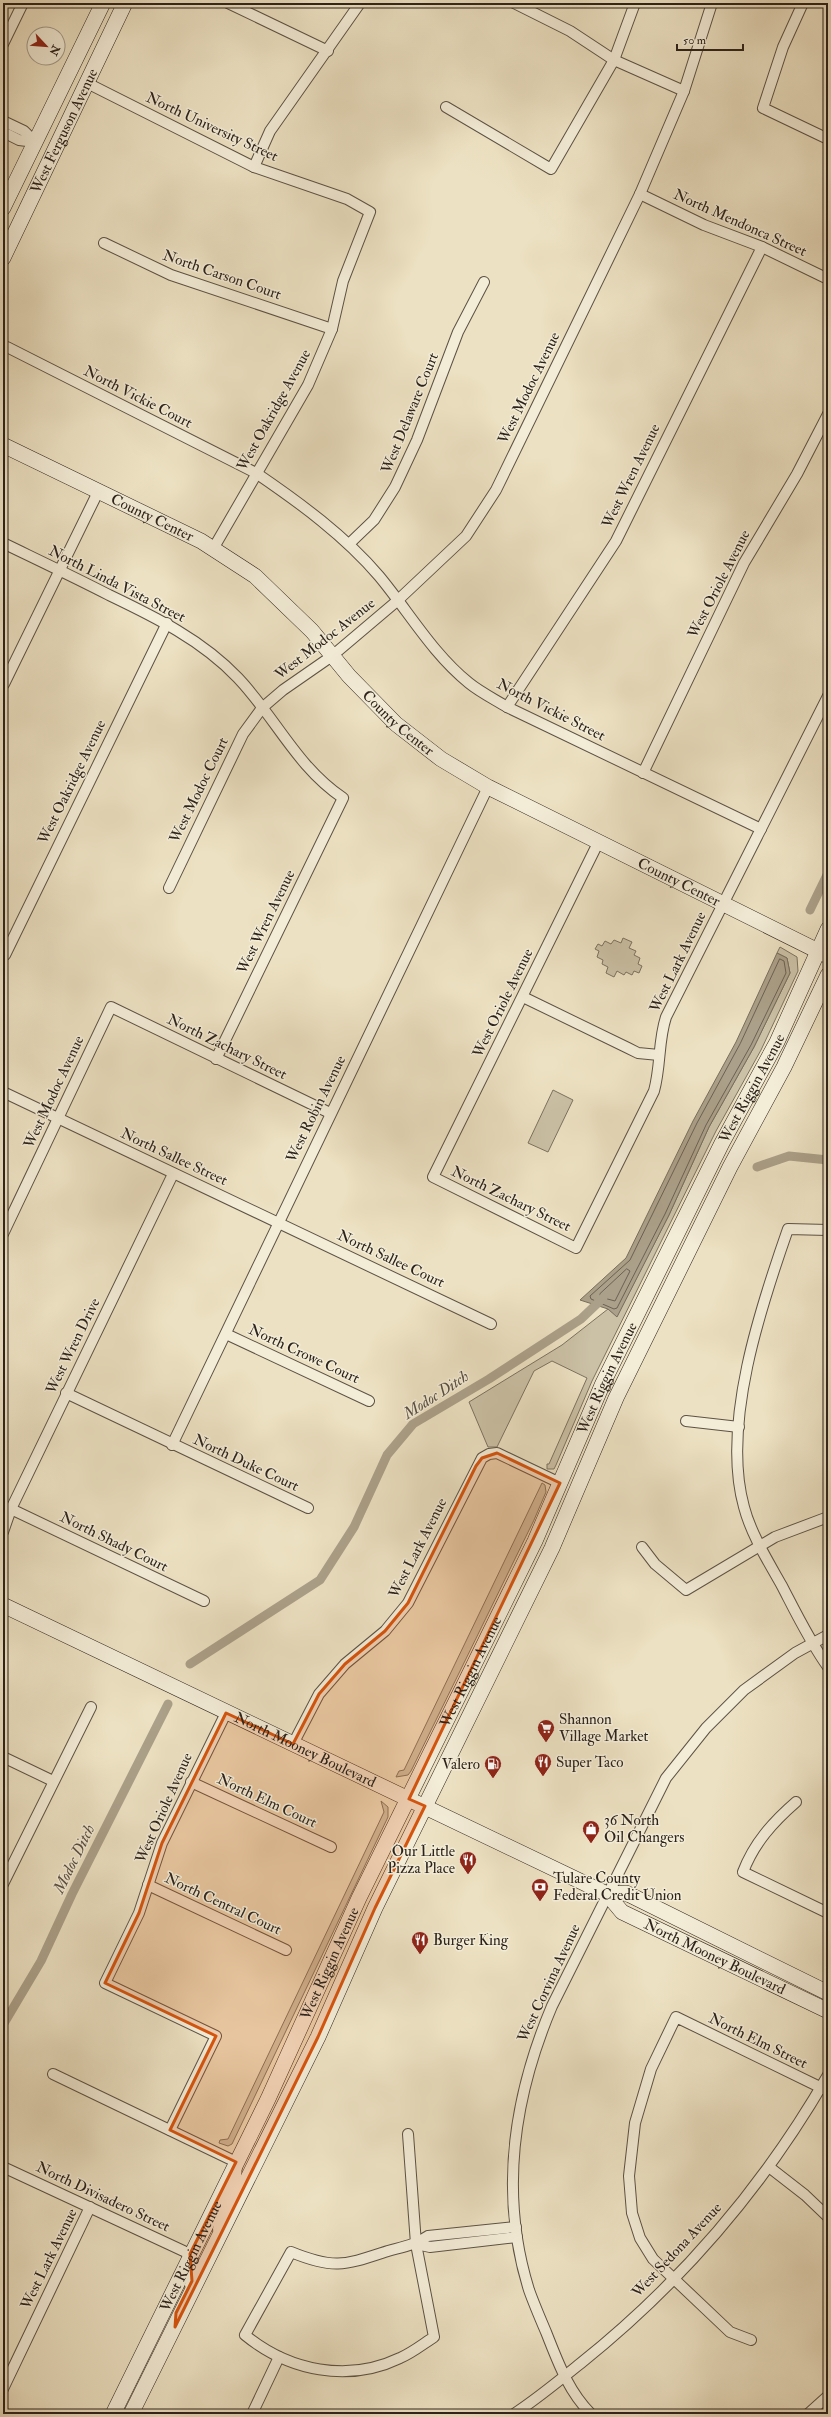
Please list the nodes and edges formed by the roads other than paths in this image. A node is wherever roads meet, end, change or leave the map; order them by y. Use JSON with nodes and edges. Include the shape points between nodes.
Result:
{"nodes":[{"id":1,"x":23,"y":3,"type":"edge"},
{"id":2,"x":103,"y":3,"type":"edge"},
{"id":3,"x":125,"y":3,"type":"edge"},
{"id":4,"x":228,"y":3,"type":"edge"},
{"id":5,"x":360,"y":3,"type":"edge"},
{"id":6,"x":514,"y":3,"type":"edge"},
{"id":7,"x":635,"y":3,"type":"edge"},
{"id":8,"x":712,"y":3,"type":"edge"},
{"id":9,"x":803,"y":3,"type":"edge"},
{"id":10,"x":3,"y":44,"type":"edge"},
{"id":11,"x":328,"y":51,"type":"junction"},
{"id":12,"x":614,"y":60,"type":"junction"},
{"id":13,"x":87,"y":84,"type":"junction"},
{"id":14,"x":684,"y":91,"type":"junction"},
{"id":15,"x":446,"y":107,"type":"dead end"},
{"id":16,"x":3,"y":121,"type":"edge"},
{"id":17,"x":3,"y":132,"type":"edge"},
{"id":18,"x":828,"y":139,"type":"edge"},
{"id":19,"x":35,"y":142,"type":"junction"},
{"id":20,"x":254,"y":167,"type":"junction"},
{"id":21,"x":640,"y":194,"type":"junction"},
{"id":22,"x":3,"y":208,"type":"edge"},
{"id":23,"x":370,"y":212,"type":"joint"},
{"id":24,"x":104,"y":243,"type":"dead end"},
{"id":25,"x":762,"y":247,"type":"junction"},
{"id":26,"x":3,"y":258,"type":"edge"},
{"id":27,"x":828,"y":279,"type":"edge"},
{"id":28,"x":484,"y":282,"type":"dead end"},
{"id":29,"x":332,"y":329,"type":"junction"},
{"id":30,"x":7,"y":347,"type":"dead end"},
{"id":31,"x":828,"y":414,"type":"edge"},
{"id":32,"x":3,"y":445,"type":"edge"},
{"id":33,"x":256,"y":473,"type":"junction"},
{"id":34,"x":98,"y":492,"type":"junction"},
{"id":35,"x":3,"y":542,"type":"edge"},
{"id":36,"x":348,"y":544,"type":"junction"},
{"id":37,"x":213,"y":549,"type":"junction"},
{"id":38,"x":60,"y":570,"type":"junction"},
{"id":39,"x":397,"y":601,"type":"junction"},
{"id":40,"x":166,"y":623,"type":"junction"},
{"id":41,"x":332,"y":656,"type":"junction"},
{"id":42,"x":4,"y":684,"type":"dead end"},
{"id":43,"x":828,"y":696,"type":"edge"},
{"id":44,"x":507,"y":707,"type":"junction"},
{"id":45,"x":262,"y":708,"type":"junction"},
{"id":46,"x":642,"y":772,"type":"junction"},
{"id":47,"x":488,"y":787,"type":"junction"},
{"id":48,"x":343,"y":798,"type":"joint"},
{"id":49,"x":761,"y":828,"type":"junction"},
{"id":50,"x":599,"y":841,"type":"junction"},
{"id":51,"x":169,"y":888,"type":"dead end"},
{"id":52,"x":723,"y":904,"type":"junction"},
{"id":53,"x":828,"y":929,"type":"edge"},
{"id":54,"x":4,"y":954,"type":"edge"},
{"id":55,"x":823,"y":954,"type":"edge"},
{"id":56,"x":828,"y":975,"type":"edge"},
{"id":57,"x":523,"y":996,"type":"junction"},
{"id":58,"x":111,"y":1007,"type":"joint"},
{"id":59,"x":659,"y":1055,"type":"junction"},
{"id":60,"x":216,"y":1059,"type":"junction"},
{"id":61,"x":3,"y":1092,"type":"edge"},
{"id":62,"x":330,"y":1113,"type":"junction"},
{"id":63,"x":58,"y":1119,"type":"junction"},
{"id":64,"x":174,"y":1174,"type":"junction"},
{"id":65,"x":433,"y":1177,"type":"joint"},
{"id":66,"x":278,"y":1222,"type":"junction"},
{"id":67,"x":828,"y":1230,"type":"edge"},
{"id":68,"x":3,"y":1234,"type":"edge"},
{"id":69,"x":576,"y":1248,"type":"joint"},
{"id":70,"x":491,"y":1324,"type":"dead end"},
{"id":71,"x":226,"y":1334,"type":"junction"},
{"id":72,"x":66,"y":1393,"type":"junction"},
{"id":73,"x":370,"y":1401,"type":"dead end"},
{"id":74,"x":686,"y":1421,"type":"dead end"},
{"id":75,"x":739,"y":1427,"type":"junction"},
{"id":76,"x":172,"y":1445,"type":"junction"},
{"id":77,"x":560,"y":1483,"type":"junction"},
{"id":78,"x":308,"y":1508,"type":"dead end"},
{"id":79,"x":11,"y":1509,"type":"junction"},
{"id":80,"x":828,"y":1517,"type":"edge"},
{"id":81,"x":3,"y":1532,"type":"edge"},
{"id":82,"x":760,"y":1546,"type":"junction"},
{"id":83,"x":642,"y":1547,"type":"dead end"},
{"id":84,"x":204,"y":1601,"type":"dead end"},
{"id":85,"x":3,"y":1605,"type":"edge"},
{"id":86,"x":828,"y":1635,"type":"edge"},
{"id":87,"x":813,"y":1644,"type":"junction"},
{"id":88,"x":828,"y":1667,"type":"edge"},
{"id":89,"x":91,"y":1707,"type":"dead end"},
{"id":90,"x":226,"y":1713,"type":"junction"},
{"id":91,"x":293,"y":1744,"type":"junction"},
{"id":92,"x":3,"y":1756,"type":"edge"},
{"id":93,"x":54,"y":1781,"type":"junction"},
{"id":94,"x":191,"y":1782,"type":"junction"},
{"id":95,"x":409,"y":1798,"type":"junction"},
{"id":96,"x":796,"y":1802,"type":"dead end"},
{"id":97,"x":425,"y":1806,"type":"junction"},
{"id":98,"x":331,"y":1847,"type":"dead end"},
{"id":99,"x":3,"y":1884,"type":"edge"},
{"id":100,"x":148,"y":1885,"type":"junction"},
{"id":101,"x":607,"y":1894,"type":"junction"},
{"id":102,"x":828,"y":1913,"type":"edge"},
{"id":103,"x":286,"y":1950,"type":"dead end"},
{"id":104,"x":828,"y":1993,"type":"edge"},
{"id":105,"x":828,"y":2011,"type":"edge"},
{"id":106,"x":53,"y":2074,"type":"dead end"},
{"id":107,"x":828,"y":2075,"type":"edge"},
{"id":108,"x":824,"y":2089,"type":"edge"},
{"id":109,"x":268,"y":2099,"type":"junction"},
{"id":110,"x":170,"y":2130,"type":"junction"},
{"id":111,"x":408,"y":2134,"type":"dead end"},
{"id":112,"x":261,"y":2153,"type":"junction"},
{"id":113,"x":236,"y":2162,"type":"junction"},
{"id":114,"x":3,"y":2167,"type":"edge"},
{"id":115,"x":769,"y":2167,"type":"junction"},
{"id":116,"x":90,"y":2207,"type":"junction"},
{"id":117,"x":828,"y":2217,"type":"edge"},
{"id":118,"x":516,"y":2227,"type":"junction"},
{"id":119,"x":219,"y":2237,"type":"junction"},
{"id":120,"x":517,"y":2237,"type":"junction"},
{"id":121,"x":416,"y":2244,"type":"junction"},
{"id":122,"x":190,"y":2254,"type":"junction"},
{"id":123,"x":674,"y":2280,"type":"junction"},
{"id":124,"x":175,"y":2327,"type":"junction"},
{"id":125,"x":751,"y":2340,"type":"dead end"},
{"id":126,"x":279,"y":2357,"type":"junction"},
{"id":127,"x":564,"y":2377,"type":"junction"},
{"id":128,"x":3,"y":2389,"type":"edge"},
{"id":129,"x":828,"y":2396,"type":"edge"},
{"id":130,"x":113,"y":2414,"type":"edge"},
{"id":131,"x":131,"y":2414,"type":"edge"},
{"id":132,"x":252,"y":2414,"type":"edge"},
{"id":133,"x":514,"y":2414,"type":"edge"},
{"id":134,"x":591,"y":2414,"type":"edge"},
{"id":135,"x":808,"y":2414,"type":"edge"}],
"edges":[{"from":1,"to":10,"type":"street"},
{"from":2,"to":19,"type":"main road","name":"West Ferguson Avenue"},
{"from":3,"to":13,"type":"main road","name":"West Ferguson Avenue"},
{"from":4,"to":11,"type":"street"},
{"from":5,"to":11,"type":"street"},
{"from":6,"to":12,"type":"street","via":[[570,31]]},
{"from":7,"to":12,"type":"street"},
{"from":8,"to":14,"type":"street","name":"West Modoc Avenue"},
{"from":9,"to":18,"type":"street","via":[[783,47],[763,108]]},
{"from":11,"to":20,"type":"street","via":[[270,131]]},
{"from":12,"to":14,"type":"street"},
{"from":12,"to":15,"type":"street","via":[[551,169]]},
{"from":13,"to":20,"type":"street","name":"North University Street"},
{"from":13,"to":26,"type":"main road","name":"West Ferguson Avenue"},
{"from":14,"to":21,"type":"street","name":"West Modoc Avenue"},
{"from":16,"to":19,"type":"street","via":[[24,131]]},
{"from":17,"to":19,"type":"street","via":[[19,140]]},
{"from":19,"to":22,"type":"main road","name":"West Ferguson Avenue"},
{"from":20,"to":23,"type":"street","name":"North University Street","via":[[347,199]]},
{"from":21,"to":25,"type":"street","name":"North Mendonca Street","via":[[704,225]]},
{"from":21,"to":39,"type":"street","name":"West Modoc Avenue","via":[[496,490],[466,536]]},
{"from":23,"to":29,"type":"street","name":"West Oakridge Avenue","via":[[343,281]]},
{"from":24,"to":29,"type":"street","name":"North Carson Court","via":[[171,275]]},
{"from":25,"to":27,"type":"street","name":"North Mendonca Street"},
{"from":25,"to":44,"type":"street","name":"West Wren Avenue","via":[[616,541]]},
{"from":28,"to":36,"type":"street","name":"West Delaware Court","via":[[458,332],[417,440],[395,487],[374,520]]},
{"from":29,"to":33,"type":"street","name":"West Oakridge Avenue","via":[[308,385]]},
{"from":30,"to":33,"type":"street","name":"North Vickie Court"},
{"from":31,"to":46,"type":"street","name":"West Oriole Avenue","via":[[797,474],[744,563]]},
{"from":32,"to":34,"type":"main road","name":"County Center"},
{"from":33,"to":36,"type":"street","name":"North Vickie Street","via":[[292,497]]},
{"from":33,"to":37,"type":"street","name":"West Oakridge Avenue"},
{"from":34,"to":37,"type":"main road","name":"County Center"},
{"from":34,"to":38,"type":"street"},
{"from":35,"to":38,"type":"street","name":"North Linda Vista Street"},
{"from":36,"to":39,"type":"street","name":"North Vickie Street","via":[[379,576]]},
{"from":37,"to":41,"type":"main road","name":"County Center","via":[[255,576],[312,631]]},
{"from":38,"to":40,"type":"street","name":"North Linda Vista Street"},
{"from":38,"to":42,"type":"street"},
{"from":39,"to":41,"type":"street","name":"West Modoc Avenue"},
{"from":39,"to":44,"type":"street","name":"North Vickie Street","via":[[433,648],[469,683]]},
{"from":40,"to":45,"type":"street","name":"North Linda Vista Street","via":[[204,648],[238,678]]},
{"from":40,"to":54,"type":"street","name":"West Oakridge Avenue"},
{"from":41,"to":45,"type":"street","name":"West Modoc Avenue"},
{"from":41,"to":47,"type":"main road","name":"County Center","via":[[396,724],[441,759]]},
{"from":43,"to":49,"type":"street","name":"West Lark Avenue"},
{"from":44,"to":46,"type":"street","name":"North Vickie Street"},
{"from":45,"to":48,"type":"street","name":"North Linda Vista Street","via":[[289,746]]},
{"from":45,"to":51,"type":"street","name":"West Modoc Court","via":[[243,734]]},
{"from":46,"to":49,"type":"street","name":"North Vickie Street"},
{"from":47,"to":50,"type":"main road","name":"County Center"},
{"from":47,"to":62,"type":"street","name":"West Robin Avenue"},
{"from":48,"to":60,"type":"street","name":"West Wren Avenue"},
{"from":49,"to":52,"type":"street","name":"West Lark Avenue"},
{"from":50,"to":52,"type":"main road","name":"County Center"},
{"from":50,"to":57,"type":"street","name":"West Oriole Avenue"},
{"from":52,"to":55,"type":"main road","name":"County Center"},
{"from":52,"to":59,"type":"street","name":"West Lark Avenue","via":[[666,1017]]},
{"from":53,"to":55,"type":"main road","name":"West Riggin Avenue"},
{"from":55,"to":77,"type":"main road","name":"West Riggin Avenue","via":[[722,1143],[601,1388]]},
{"from":56,"to":97,"type":"main road","name":"West Riggin Avenue","via":[[616,1398],[552,1548]]},
{"from":57,"to":59,"type":"street","via":[[638,1053]]},
{"from":57,"to":65,"type":"street","name":"West Oriole Avenue"},
{"from":58,"to":60,"type":"street","name":"North Zachary Street"},
{"from":58,"to":63,"type":"street","name":"West Modoc Avenue"},
{"from":59,"to":69,"type":"street","name":"West Lark Avenue","via":[[660,1067],[654,1091]]},
{"from":60,"to":62,"type":"street","name":"North Zachary Street"},
{"from":61,"to":63,"type":"street"},
{"from":62,"to":66,"type":"street","name":"West Robin Avenue"},
{"from":63,"to":64,"type":"street","name":"North Sallee Street"},
{"from":63,"to":68,"type":"street","name":"West Modoc Avenue"},
{"from":64,"to":66,"type":"street","name":"North Sallee Street"},
{"from":64,"to":72,"type":"street","name":"West Wren Drive"},
{"from":65,"to":69,"type":"street","name":"North Zachary Street"},
{"from":66,"to":70,"type":"street","name":"North Sallee Court"},
{"from":66,"to":71,"type":"street","name":"West Robin Avenue"},
{"from":67,"to":75,"type":"street","via":[[788,1229],[756,1328]]},
{"from":71,"to":73,"type":"street","name":"North Crowe Court"},
{"from":71,"to":76,"type":"street","name":"West Robin Avenue"},
{"from":72,"to":76,"type":"street","name":"North Duke Court"},
{"from":72,"to":79,"type":"street","name":"West Wren Drive"},
{"from":74,"to":75,"type":"street"},
{"from":75,"to":82,"type":"street","via":[[737,1452],[740,1486],[744,1507]]},
{"from":76,"to":78,"type":"street","name":"North Duke Court"},
{"from":77,"to":91,"type":"street","name":"West Lark Avenue","via":[[497,1453],[482,1458],[408,1603],[385,1631],[345,1664],[319,1694]]},
{"from":77,"to":95,"type":"main road","name":"West Riggin Avenue","via":[[535,1541]]},
{"from":79,"to":81,"type":"street","name":"West Wren Drive"},
{"from":79,"to":84,"type":"street","name":"North Shady Court"},
{"from":80,"to":82,"type":"street","via":[[775,1537]]},
{"from":82,"to":83,"type":"street","via":[[686,1590],[655,1564]]},
{"from":82,"to":87,"type":"street"},
{"from":85,"to":90,"type":"main road","name":"North Mooney Boulevard"},
{"from":86,"to":87,"type":"street","name":"West Corvina Avenue"},
{"from":87,"to":88,"type":"street"},
{"from":87,"to":101,"type":"street","name":"West Corvina Avenue","via":[[795,1653],[744,1690],[706,1728],[666,1778]]},
{"from":89,"to":93,"type":"street"},
{"from":90,"to":91,"type":"main road","name":"North Mooney Boulevard"},
{"from":90,"to":94,"type":"street","name":"West Oriole Avenue"},
{"from":91,"to":95,"type":"main road","name":"North Mooney Boulevard"},
{"from":92,"to":93,"type":"street"},
{"from":93,"to":99,"type":"street"},
{"from":94,"to":98,"type":"street","name":"North Elm Court"},
{"from":94,"to":100,"type":"street","name":"West Oriole Avenue","via":[[162,1842]]},
{"from":95,"to":97,"type":"main road","name":"North Mooney Boulevard"},
{"from":95,"to":109,"type":"main road","name":"West Riggin Avenue"},
{"from":96,"to":102,"type":"street","via":[[774,1822],[750,1854],[743,1872]]},
{"from":97,"to":101,"type":"main road","name":"North Mooney Boulevard"},
{"from":97,"to":112,"type":"main road","name":"West Riggin Avenue"},
{"from":100,"to":103,"type":"street","name":"North Central Court"},
{"from":100,"to":110,"type":"street","name":"West Oriole Avenue","via":[[139,1913],[105,1983],[216,2036]]},
{"from":101,"to":104,"type":"main road","name":"North Mooney Boulevard","via":[[626,1894]]},
{"from":101,"to":105,"type":"main road","name":"North Mooney Boulevard","via":[[622,1912]]},
{"from":101,"to":118,"type":"street","name":"West Corvina Avenue","via":[[552,2006],[528,2071],[521,2098],[514,2151],[512,2179]]},
{"from":106,"to":110,"type":"street"},
{"from":107,"to":108,"type":"street","name":"West Sedona Avenue"},
{"from":108,"to":115,"type":"street","name":"West Sedona Avenue"},
{"from":108,"to":123,"type":"street","name":"North Elm Street","via":[[676,2017],[644,2088],[635,2123],[629,2176],[632,2213],[640,2238],[653,2259]]},
{"from":109,"to":112,"type":"main road","via":[[270,2108],[256,2147],[256,2151]]},
{"from":109,"to":113,"type":"main road","name":"West Riggin Avenue"},
{"from":110,"to":113,"type":"street"},
{"from":111,"to":121,"type":"street"},
{"from":112,"to":119,"type":"main road","name":"West Riggin Avenue"},
{"from":113,"to":119,"type":"street","via":[[237,2179],[222,2210]]},
{"from":113,"to":122,"type":"main road","name":"West Riggin Avenue"},
{"from":114,"to":116,"type":"street","name":"North Divisadero Street"},
{"from":115,"to":117,"type":"street"},
{"from":115,"to":123,"type":"street","name":"West Sedona Avenue","via":[[712,2239]]},
{"from":116,"to":122,"type":"street","name":"North Divisadero Street"},
{"from":116,"to":128,"type":"street","name":"West Lark Avenue"},
{"from":118,"to":120,"type":"street","name":"West Corvina Avenue"},
{"from":118,"to":121,"type":"street","via":[[428,2236]]},
{"from":119,"to":124,"type":"main road","name":"West Riggin Avenue"},
{"from":120,"to":121,"type":"street","via":[[430,2247]]},
{"from":120,"to":127,"type":"street","name":"West Corvina Avenue","via":[[530,2290]]},
{"from":121,"to":126,"type":"street","via":[[434,2337],[402,2358],[366,2370],[320,2370]]},
{"from":121,"to":126,"type":"street","via":[[346,2264],[322,2263],[291,2252],[245,2335]]},
{"from":122,"to":124,"type":"street","via":[[192,2281],[176,2313]]},
{"from":122,"to":130,"type":"main road","name":"West Riggin Avenue"},
{"from":123,"to":125,"type":"street","via":[[730,2332]]},
{"from":123,"to":127,"type":"street","name":"West Sedona Avenue","via":[[612,2338]]},
{"from":124,"to":131,"type":"main road","name":"West Riggin Avenue"},
{"from":126,"to":132,"type":"street"},
{"from":127,"to":133,"type":"street","name":"West Sedona Avenue"},
{"from":127,"to":134,"type":"street"},
{"from":129,"to":135,"type":"street"}]}
